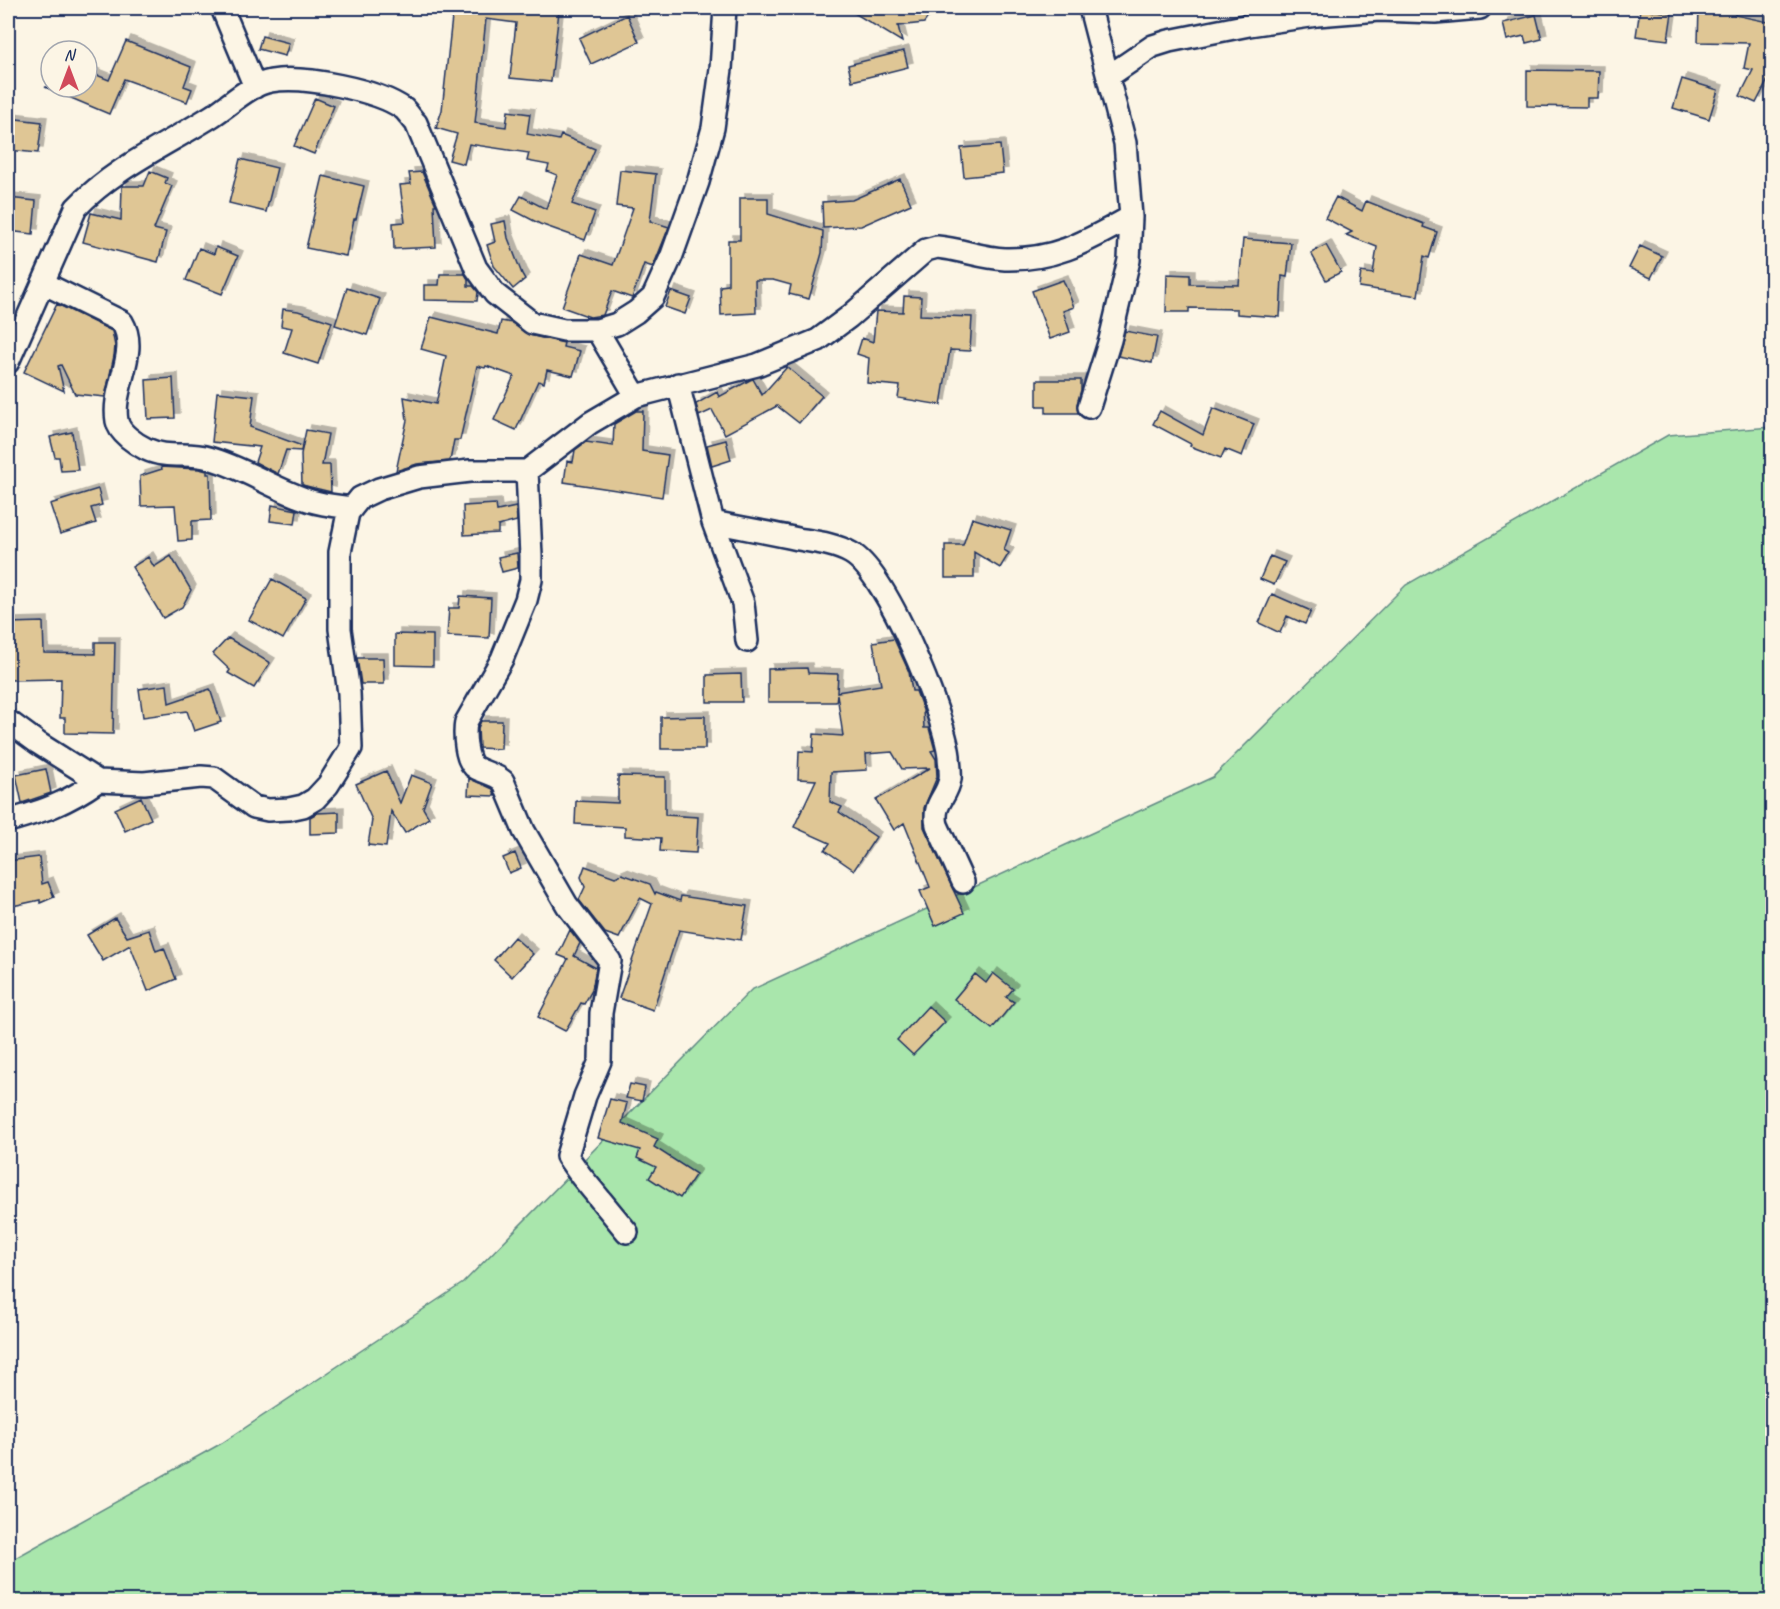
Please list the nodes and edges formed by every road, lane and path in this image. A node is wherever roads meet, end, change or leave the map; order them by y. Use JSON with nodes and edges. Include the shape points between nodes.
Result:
{"nodes":[{"id":1,"x":222,"y":8,"type":"edge"},
{"id":2,"x":725,"y":8,"type":"edge"},
{"id":3,"x":1090,"y":8,"type":"edge"},
{"id":4,"x":1480,"y":8,"type":"edge"},
{"id":5,"x":1109,"y":76,"type":"junction"},
{"id":6,"x":255,"y":87,"type":"junction"},
{"id":7,"x":1131,"y":217,"type":"junction"},
{"id":8,"x":43,"y":283,"type":"junction"},
{"id":9,"x":597,"y":330,"type":"junction"},
{"id":10,"x":8,"y":362,"type":"edge"},
{"id":11,"x":678,"y":384,"type":"junction"},
{"id":12,"x":636,"y":396,"type":"junction"},
{"id":13,"x":1089,"y":407,"type":"dead end"},
{"id":14,"x":527,"y":471,"type":"junction"},
{"id":15,"x":352,"y":508,"type":"junction"},
{"id":16,"x":713,"y":522,"type":"junction"},
{"id":17,"x":747,"y":641,"type":"dead end"},
{"id":18,"x":8,"y":721,"type":"edge"},
{"id":19,"x":98,"y":781,"type":"junction"},
{"id":20,"x":8,"y":821,"type":"edge"},
{"id":21,"x":963,"y":882,"type":"dead end"},
{"id":22,"x":627,"y":1232,"type":"dead end"}],
"edges":[{"from":1,"to":6,"type":"street"},
{"from":2,"to":9,"type":"street","via":[[713,128],[672,255],[653,297],[617,324]]},
{"from":3,"to":5,"type":"street"},
{"from":4,"to":5,"type":"street","via":[[1435,12],[1379,10],[1249,25],[1169,40],[1153,46]]},
{"from":5,"to":7,"type":"street","via":[[1125,143]]},
{"from":6,"to":8,"type":"street","via":[[93,190],[76,208]]},
{"from":6,"to":9,"type":"street","via":[[271,81],[308,81],[351,88],[404,109],[416,123],[476,268],[495,294],[532,323],[564,330]]},
{"from":7,"to":11,"type":"street","via":[[1067,250],[1043,257],[1004,259],[936,247],[926,250],[818,340],[757,365]]},
{"from":7,"to":13,"type":"street","via":[[1129,260]]},
{"from":8,"to":10,"type":"street"},
{"from":8,"to":15,"type":"street","via":[[122,322],[127,329],[129,343],[117,422],[133,441],[165,455],[200,455],[218,460],[310,501]]},
{"from":9,"to":12,"type":"street"},
{"from":11,"to":12,"type":"street"},
{"from":11,"to":16,"type":"street"},
{"from":12,"to":14,"type":"street","via":[[590,423]]},
{"from":14,"to":15,"type":"street","via":[[470,471],[418,477],[379,489],[360,498]]},
{"from":14,"to":22,"type":"street","via":[[531,580],[502,659],[466,722],[469,760],[473,767],[504,781],[524,831],[567,905],[609,958],[600,1061],[567,1156]]},
{"from":15,"to":19,"type":"street","via":[[345,521],[340,552],[340,628],[349,693],[351,748],[315,799],[289,810],[268,810],[254,807],[214,778],[144,783]]},
{"from":16,"to":17,"type":"street","via":[[743,603]]},
{"from":16,"to":21,"type":"street","via":[[830,544],[854,554],[867,568],[920,664],[941,719],[950,780],[935,809],[936,825]]},
{"from":18,"to":19,"type":"street"},
{"from":19,"to":20,"type":"street","via":[[73,799]]}]}
